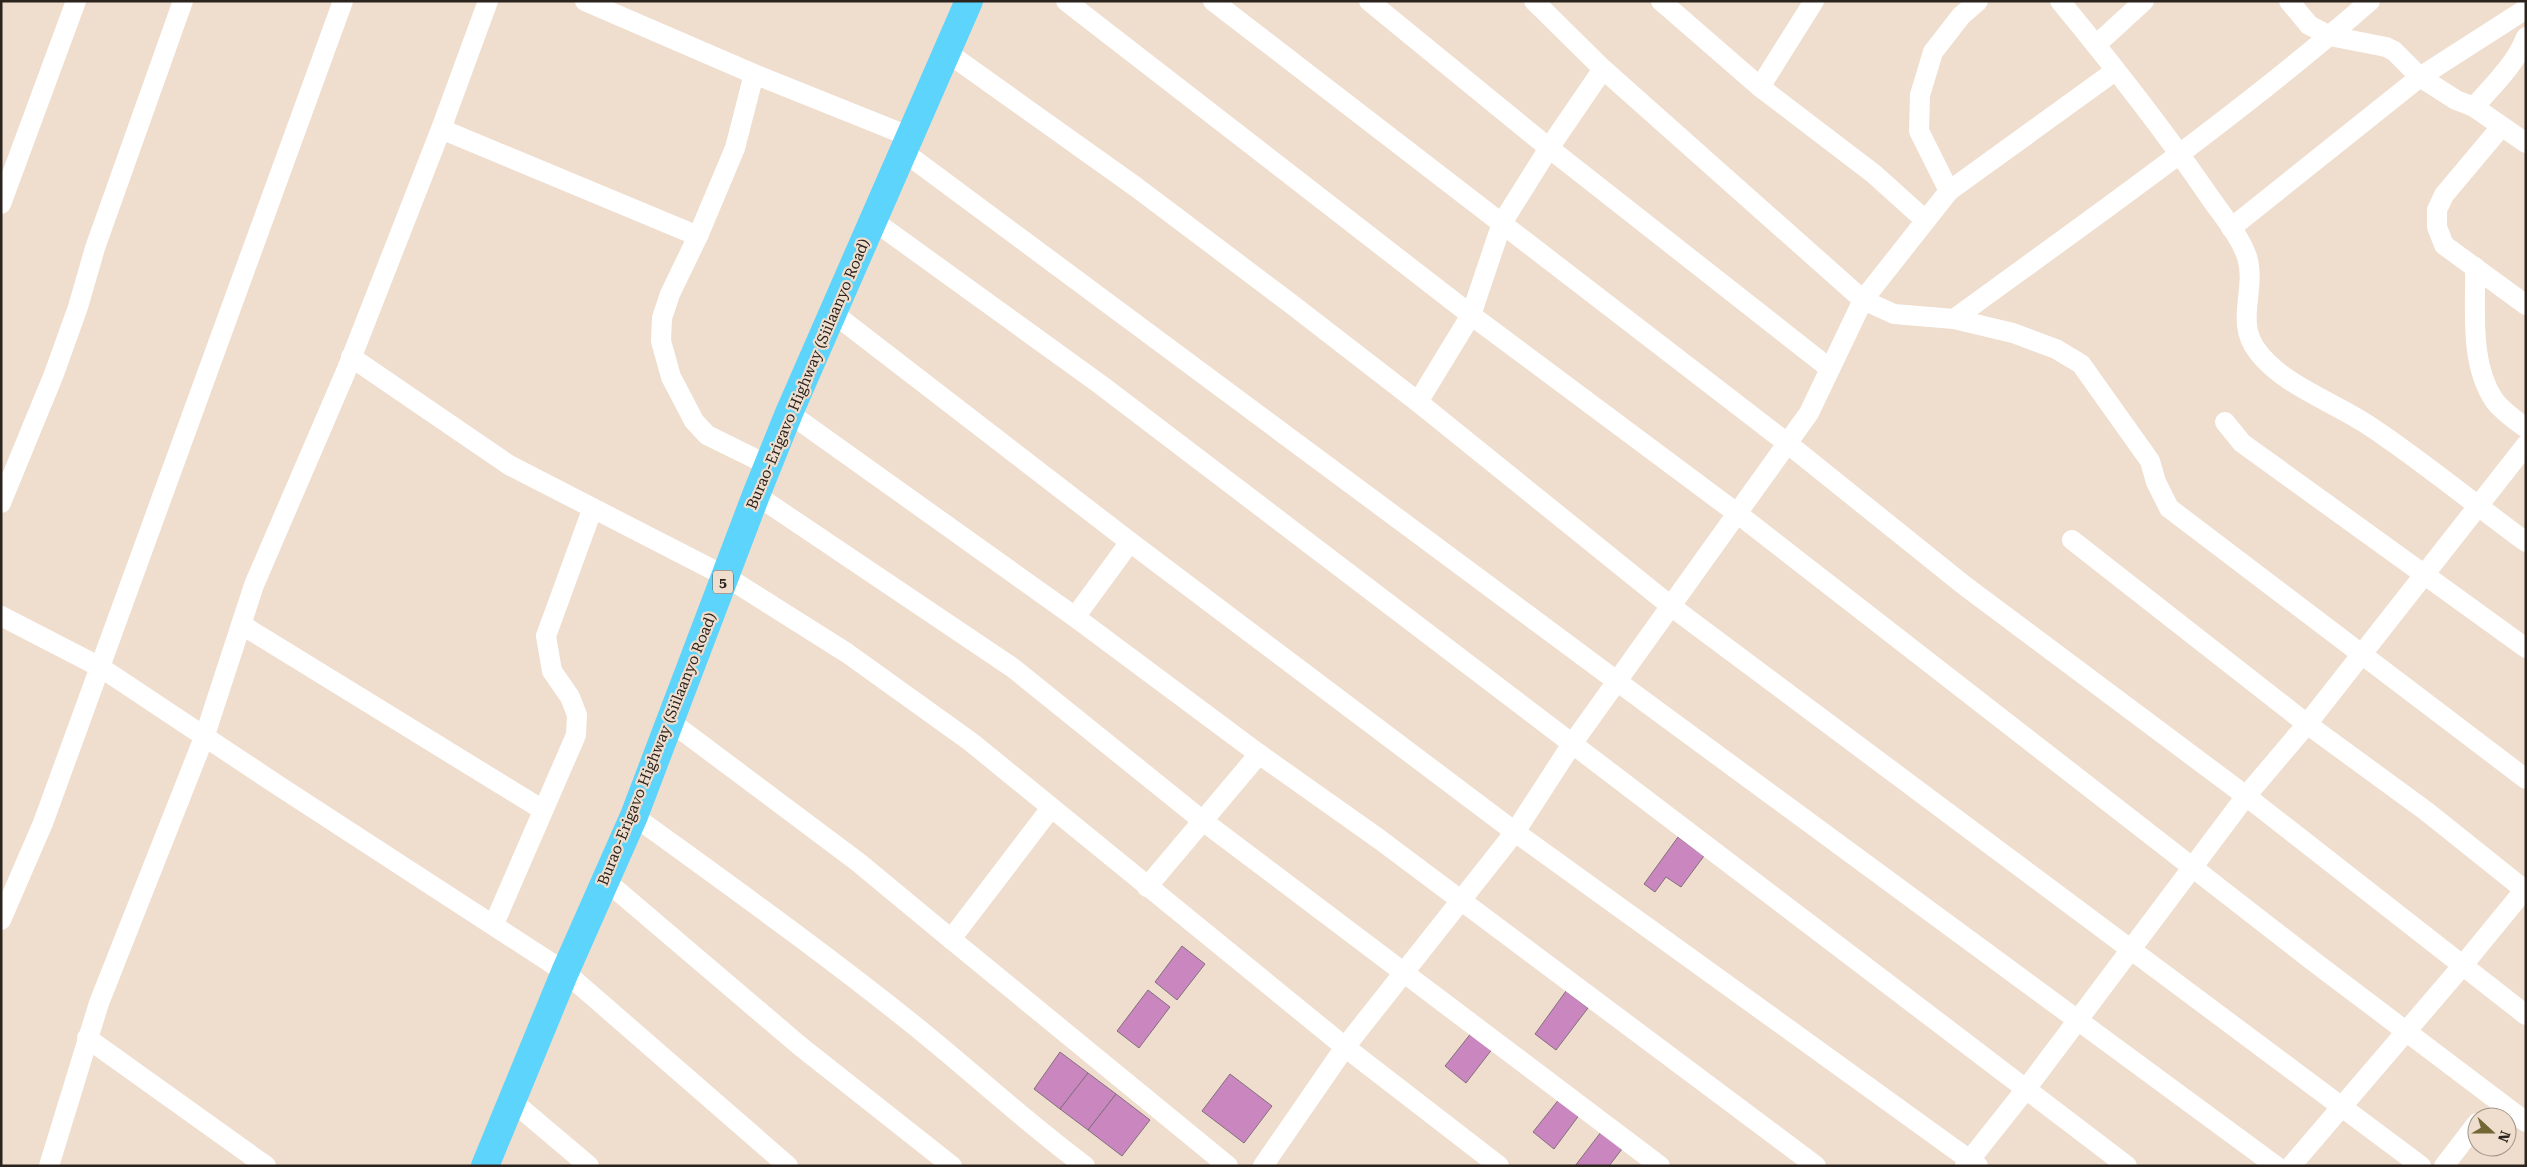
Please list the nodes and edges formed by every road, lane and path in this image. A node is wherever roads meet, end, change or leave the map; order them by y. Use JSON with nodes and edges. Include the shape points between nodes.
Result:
{"nodes":[{"id":1,"x":76,"y":1,"type":"edge"},
{"id":2,"x":183,"y":1,"type":"edge"},
{"id":3,"x":343,"y":1,"type":"edge"},
{"id":4,"x":488,"y":1,"type":"edge"},
{"id":5,"x":585,"y":1,"type":"edge"},
{"id":6,"x":969,"y":1,"type":"edge"},
{"id":7,"x":1066,"y":1,"type":"edge"},
{"id":8,"x":1213,"y":1,"type":"edge"},
{"id":9,"x":1369,"y":1,"type":"edge"},
{"id":10,"x":1534,"y":1,"type":"edge"},
{"id":11,"x":1661,"y":1,"type":"edge"},
{"id":12,"x":1814,"y":1,"type":"edge"},
{"id":13,"x":1978,"y":1,"type":"edge"},
{"id":14,"x":2060,"y":1,"type":"edge"},
{"id":15,"x":2144,"y":1,"type":"edge"},
{"id":16,"x":2289,"y":1,"type":"edge"},
{"id":17,"x":2370,"y":1,"type":"edge"},
{"id":18,"x":2526,"y":9,"type":"edge"},
{"id":19,"x":2330,"y":36,"type":"junction"},
{"id":20,"x":2526,"y":37,"type":"edge"},
{"id":21,"x":2096,"y":45,"type":"junction"},
{"id":22,"x":948,"y":53,"type":"junction"},
{"id":23,"x":1604,"y":69,"type":"junction"},
{"id":24,"x":2115,"y":71,"type":"junction"},
{"id":25,"x":754,"y":74,"type":"junction"},
{"id":26,"x":2420,"y":77,"type":"junction"},
{"id":27,"x":1760,"y":87,"type":"junction"},
{"id":28,"x":2474,"y":107,"type":"junction"},
{"id":29,"x":2501,"y":127,"type":"junction"},
{"id":30,"x":441,"y":129,"type":"junction"},
{"id":31,"x":2526,"y":143,"type":"edge"},
{"id":32,"x":908,"y":145,"type":"junction"},
{"id":33,"x":1549,"y":148,"type":"junction"},
{"id":34,"x":2180,"y":154,"type":"junction"},
{"id":35,"x":1949,"y":192,"type":"junction"},
{"id":36,"x":1,"y":204,"type":"edge"},
{"id":37,"x":874,"y":220,"type":"junction"},
{"id":38,"x":1925,"y":220,"type":"junction"},
{"id":39,"x":1502,"y":223,"type":"junction"},
{"id":40,"x":2231,"y":228,"type":"junction"},
{"id":41,"x":698,"y":236,"type":"junction"},
{"id":42,"x":2475,"y":267,"type":"junction"},
{"id":43,"x":1862,"y":300,"type":"junction"},
{"id":44,"x":2526,"y":305,"type":"edge"},
{"id":45,"x":833,"y":313,"type":"junction"},
{"id":46,"x":1471,"y":315,"type":"junction"},
{"id":47,"x":1954,"y":319,"type":"junction"},
{"id":48,"x":351,"y":357,"type":"junction"},
{"id":49,"x":1829,"y":368,"type":"junction"},
{"id":50,"x":1418,"y":402,"type":"junction"},
{"id":51,"x":789,"y":413,"type":"junction"},
{"id":52,"x":2225,"y":422,"type":"dead end"},
{"id":53,"x":2526,"y":428,"type":"edge"},
{"id":54,"x":1788,"y":443,"type":"junction"},
{"id":55,"x":2526,"y":445,"type":"edge"},
{"id":56,"x":768,"y":465,"type":"junction"},
{"id":57,"x":756,"y":495,"type":"junction"},
{"id":58,"x":1,"y":503,"type":"edge"},
{"id":59,"x":2476,"y":505,"type":"junction"},
{"id":60,"x":592,"y":510,"type":"junction"},
{"id":61,"x":1738,"y":514,"type":"junction"},
{"id":62,"x":2072,"y":540,"type":"dead end"},
{"id":63,"x":1130,"y":542,"type":"junction"},
{"id":64,"x":2526,"y":542,"type":"edge"},
{"id":65,"x":2425,"y":574,"type":"junction"},
{"id":66,"x":726,"y":576,"type":"junction"},
{"id":67,"x":1672,"y":607,"type":"junction"},
{"id":68,"x":1,"y":616,"type":"edge"},
{"id":69,"x":1075,"y":617,"type":"junction"},
{"id":70,"x":242,"y":625,"type":"junction"},
{"id":71,"x":2526,"y":648,"type":"edge"},
{"id":72,"x":2361,"y":655,"type":"junction"},
{"id":73,"x":100,"y":667,"type":"junction"},
{"id":74,"x":1618,"y":682,"type":"junction"},
{"id":75,"x":671,"y":722,"type":"junction"},
{"id":76,"x":2307,"y":724,"type":"junction"},
{"id":77,"x":205,"y":735,"type":"junction"},
{"id":78,"x":1572,"y":744,"type":"junction"},
{"id":79,"x":1259,"y":754,"type":"junction"},
{"id":80,"x":2526,"y":779,"type":"edge"},
{"id":81,"x":2246,"y":796,"type":"junction"},
{"id":82,"x":1051,"y":808,"type":"junction"},
{"id":83,"x":543,"y":810,"type":"junction"},
{"id":84,"x":634,"y":816,"type":"junction"},
{"id":85,"x":1203,"y":821,"type":"junction"},
{"id":86,"x":1515,"y":832,"type":"junction"},
{"id":87,"x":2194,"y":866,"type":"junction"},
{"id":88,"x":605,"y":880,"type":"junction"},
{"id":89,"x":1147,"y":887,"type":"junction"},
{"id":90,"x":2525,"y":889,"type":"edge"},
{"id":91,"x":1462,"y":900,"type":"junction"},
{"id":92,"x":1,"y":920,"type":"edge"},
{"id":93,"x":494,"y":924,"type":"junction"},
{"id":94,"x":951,"y":939,"type":"junction"},
{"id":95,"x":2131,"y":948,"type":"junction"},
{"id":96,"x":2463,"y":965,"type":"junction"},
{"id":97,"x":566,"y":972,"type":"junction"},
{"id":98,"x":1403,"y":972,"type":"junction"},
{"id":99,"x":2526,"y":1015,"type":"edge"},
{"id":100,"x":2077,"y":1018,"type":"junction"},
{"id":101,"x":2406,"y":1029,"type":"junction"},
{"id":102,"x":87,"y":1038,"type":"junction"},
{"id":103,"x":1345,"y":1046,"type":"junction"},
{"id":104,"x":2026,"y":1089,"type":"junction"},
{"id":105,"x":2495,"y":1099,"type":"junction"},
{"id":106,"x":512,"y":1101,"type":"junction"},
{"id":107,"x":2342,"y":1106,"type":"junction"},
{"id":108,"x":2489,"y":1107,"type":"edge"},
{"id":109,"x":2526,"y":1122,"type":"edge"},
{"id":110,"x":2467,"y":1136,"type":"edge"},
{"id":111,"x":1971,"y":1164,"type":"edge"},
{"id":112,"x":49,"y":1166,"type":"edge"},
{"id":113,"x":266,"y":1166,"type":"edge"},
{"id":114,"x":485,"y":1166,"type":"edge"},
{"id":115,"x":589,"y":1166,"type":"edge"},
{"id":116,"x":788,"y":1166,"type":"edge"},
{"id":117,"x":952,"y":1166,"type":"edge"},
{"id":118,"x":1085,"y":1166,"type":"edge"},
{"id":119,"x":1228,"y":1166,"type":"edge"},
{"id":120,"x":1263,"y":1166,"type":"edge"},
{"id":121,"x":1499,"y":1166,"type":"edge"},
{"id":122,"x":1660,"y":1166,"type":"edge"},
{"id":123,"x":1816,"y":1166,"type":"edge"},
{"id":124,"x":2127,"y":1166,"type":"edge"},
{"id":125,"x":2276,"y":1166,"type":"edge"},
{"id":126,"x":2291,"y":1166,"type":"edge"},
{"id":127,"x":2421,"y":1166,"type":"edge"},
{"id":128,"x":2444,"y":1166,"type":"edge"}],
"edges":[{"from":1,"to":36,"type":"street"},
{"from":2,"to":58,"type":"street","via":[[95,248],[78,308]]},
{"from":3,"to":73,"type":"street"},
{"from":4,"to":30,"type":"street"},
{"from":5,"to":25,"type":"street"},
{"from":6,"to":22,"type":"highway","name":"Burao-Erigavo Highway (Siilaanyo Road)","number":"5"},
{"from":7,"to":46,"type":"street"},
{"from":8,"to":39,"type":"street"},
{"from":9,"to":33,"type":"street"},
{"from":10,"to":23,"type":"street"},
{"from":11,"to":27,"type":"street"},
{"from":12,"to":27,"type":"street"},
{"from":13,"to":35,"type":"street","via":[[1961,16],[1933,52],[1920,95],[1918,131]]},
{"from":14,"to":21,"type":"street"},
{"from":15,"to":21,"type":"street"},
{"from":16,"to":19,"type":"street","via":[[2309,25]]},
{"from":17,"to":19,"type":"street"},
{"from":18,"to":26,"type":"street"},
{"from":19,"to":26,"type":"street","via":[[2386,47]]},
{"from":19,"to":34,"type":"street"},
{"from":20,"to":28,"type":"street","via":[[2510,65]]},
{"from":21,"to":24,"type":"street"},
{"from":22,"to":32,"type":"highway","name":"Burao-Erigavo Highway (Siilaanyo Road)","number":"5"},
{"from":22,"to":50,"type":"street","via":[[1136,187]]},
{"from":23,"to":33,"type":"street"},
{"from":23,"to":43,"type":"street"},
{"from":24,"to":34,"type":"street"},
{"from":24,"to":35,"type":"street"},
{"from":25,"to":32,"type":"street"},
{"from":25,"to":41,"type":"street","via":[[735,148]]},
{"from":26,"to":28,"type":"street","via":[[2456,100]]},
{"from":26,"to":40,"type":"street"},
{"from":27,"to":38,"type":"street","via":[[1874,174]]},
{"from":28,"to":29,"type":"street"},
{"from":29,"to":31,"type":"street"},
{"from":29,"to":42,"type":"street","via":[[2444,195],[2437,210],[2437,228],[2444,245]]},
{"from":30,"to":41,"type":"street"},
{"from":30,"to":48,"type":"street"},
{"from":32,"to":37,"type":"highway","name":"Burao-Erigavo Highway (Siilaanyo Road)","number":"5"},
{"from":32,"to":74,"type":"street"},
{"from":33,"to":39,"type":"street"},
{"from":33,"to":49,"type":"street"},
{"from":34,"to":40,"type":"street"},
{"from":34,"to":47,"type":"street"},
{"from":35,"to":38,"type":"street"},
{"from":37,"to":45,"type":"highway","name":"Burao-Erigavo Highway (Siilaanyo Road)","number":"5"},
{"from":37,"to":78,"type":"street","via":[[1101,385]]},
{"from":38,"to":43,"type":"street"},
{"from":39,"to":46,"type":"street"},
{"from":39,"to":54,"type":"street"},
{"from":40,"to":59,"type":"street","via":[[2247,258],[2246,326],[2257,352],[2278,372],[2370,426],[2448,481]]},
{"from":41,"to":56,"type":"street","via":[[662,318],[661,341],[671,377],[685,406],[707,435]]},
{"from":42,"to":44,"type":"street"},
{"from":42,"to":53,"type":"street","via":[[2477,350],[2484,380],[2495,401]]},
{"from":43,"to":47,"type":"street","via":[[1894,314]]},
{"from":43,"to":49,"type":"street"},
{"from":45,"to":51,"type":"highway","name":"Burao-Erigavo Highway (Siilaanyo Road)","number":"5"},
{"from":45,"to":63,"type":"street"},
{"from":46,"to":50,"type":"street"},
{"from":46,"to":61,"type":"street"},
{"from":47,"to":72,"type":"street","via":[[2013,333],[2056,349],[2080,364],[2150,461],[2169,508]]},
{"from":48,"to":60,"type":"street","via":[[509,465]]},
{"from":48,"to":70,"type":"street","via":[[254,585]]},
{"from":49,"to":54,"type":"street","via":[[1809,413]]},
{"from":50,"to":67,"type":"street"},
{"from":51,"to":56,"type":"highway","name":"Burao-Erigavo Highway (Siilaanyo Road)","number":"5"},
{"from":51,"to":69,"type":"street"},
{"from":52,"to":65,"type":"street","via":[[2242,443]]},
{"from":54,"to":61,"type":"street"},
{"from":54,"to":81,"type":"street","via":[[1965,586]]},
{"from":55,"to":59,"type":"street"},
{"from":56,"to":57,"type":"highway","name":"Burao-Erigavo Highway (Siilaanyo Road)","number":"5"},
{"from":57,"to":66,"type":"highway","name":"Burao-Erigavo Highway (Siilaanyo Road)","number":"5"},
{"from":57,"to":85,"type":"street","via":[[1012,668]]},
{"from":59,"to":64,"type":"street"},
{"from":59,"to":65,"type":"street"},
{"from":60,"to":66,"type":"street"},
{"from":60,"to":83,"type":"street","via":[[546,636],[552,671],[570,697],[577,715],[576,735]]},
{"from":61,"to":67,"type":"street"},
{"from":61,"to":87,"type":"street"},
{"from":62,"to":76,"type":"street"},
{"from":63,"to":69,"type":"street"},
{"from":63,"to":86,"type":"street"},
{"from":65,"to":71,"type":"street"},
{"from":65,"to":72,"type":"street"},
{"from":66,"to":75,"type":"highway","name":"Burao-Erigavo Highway (Siilaanyo Road)","number":"5"},
{"from":66,"to":82,"type":"street","via":[[863,664],[970,742]]},
{"from":67,"to":74,"type":"street"},
{"from":67,"to":95,"type":"street"},
{"from":68,"to":73,"type":"street"},
{"from":69,"to":79,"type":"street"},
{"from":70,"to":77,"type":"street"},
{"from":70,"to":83,"type":"street"},
{"from":72,"to":76,"type":"street"},
{"from":72,"to":80,"type":"street"},
{"from":73,"to":77,"type":"street"},
{"from":73,"to":92,"type":"street","via":[[43,823]]},
{"from":74,"to":78,"type":"street"},
{"from":74,"to":100,"type":"street"},
{"from":75,"to":84,"type":"highway","name":"Burao-Erigavo Highway (Siilaanyo Road)","number":"5"},
{"from":75,"to":94,"type":"street","via":[[858,862]]},
{"from":76,"to":81,"type":"street"},
{"from":76,"to":90,"type":"street"},
{"from":77,"to":93,"type":"street"},
{"from":77,"to":102,"type":"street"},
{"from":78,"to":86,"type":"street"},
{"from":78,"to":104,"type":"street"},
{"from":79,"to":85,"type":"street"},
{"from":79,"to":91,"type":"street"},
{"from":81,"to":87,"type":"street"},
{"from":81,"to":96,"type":"street"},
{"from":82,"to":89,"type":"street"},
{"from":82,"to":94,"type":"street"},
{"from":83,"to":93,"type":"street"},
{"from":84,"to":88,"type":"highway","name":"Burao-Erigavo Highway (Siilaanyo Road)","number":"5"},
{"from":84,"to":118,"type":"street","via":[[910,1022]]},
{"from":85,"to":89,"type":"street"},
{"from":85,"to":98,"type":"street"},
{"from":86,"to":91,"type":"street"},
{"from":86,"to":111,"type":"street"},
{"from":87,"to":95,"type":"street"},
{"from":87,"to":101,"type":"street","via":[[2313,961]]},
{"from":88,"to":97,"type":"highway","name":"Burao-Erigavo Highway (Siilaanyo Road)","number":"5"},
{"from":88,"to":117,"type":"street","via":[[800,1046]]},
{"from":89,"to":103,"type":"street"},
{"from":90,"to":96,"type":"street"},
{"from":91,"to":98,"type":"street"},
{"from":91,"to":123,"type":"street"},
{"from":93,"to":97,"type":"street"},
{"from":94,"to":119,"type":"street"},
{"from":95,"to":100,"type":"street"},
{"from":95,"to":107,"type":"street"},
{"from":96,"to":99,"type":"street"},
{"from":96,"to":101,"type":"street"},
{"from":97,"to":106,"type":"highway","name":"Burao-Erigavo Highway (Siilaanyo Road)","number":"5"},
{"from":97,"to":116,"type":"street"},
{"from":98,"to":103,"type":"street"},
{"from":98,"to":122,"type":"street"},
{"from":100,"to":104,"type":"street"},
{"from":100,"to":125,"type":"street"},
{"from":101,"to":105,"type":"street"},
{"from":101,"to":107,"type":"street"},
{"from":102,"to":112,"type":"street"},
{"from":102,"to":113,"type":"street"},
{"from":103,"to":120,"type":"street"},
{"from":103,"to":121,"type":"street"},
{"from":104,"to":111,"type":"street"},
{"from":104,"to":124,"type":"street"},
{"from":105,"to":108,"type":"street"},
{"from":105,"to":109,"type":"street"},
{"from":106,"to":114,"type":"highway","name":"Burao-Erigavo Highway (Siilaanyo Road)","number":"5"},
{"from":106,"to":115,"type":"street"},
{"from":107,"to":126,"type":"street"},
{"from":107,"to":127,"type":"street"},
{"from":110,"to":128,"type":"street"}]}
